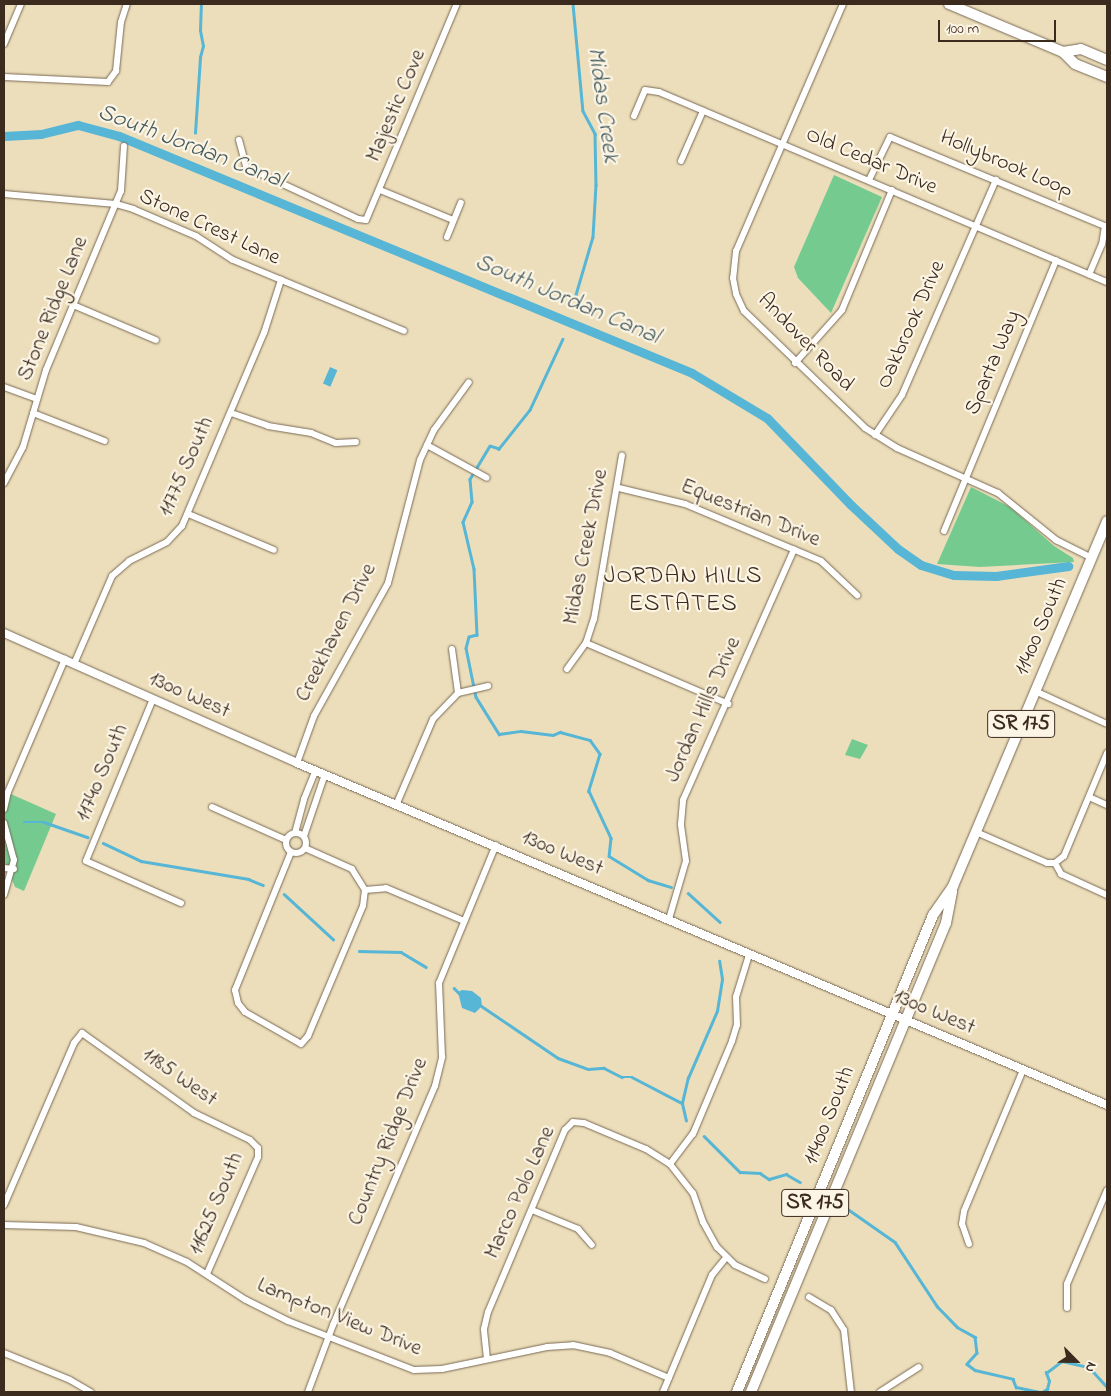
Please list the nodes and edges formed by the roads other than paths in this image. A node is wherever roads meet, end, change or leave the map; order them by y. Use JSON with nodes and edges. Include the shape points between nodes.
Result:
{"nodes":[{"id":1,"x":21,"y":4,"type":"edge"},
{"id":2,"x":127,"y":4,"type":"edge"},
{"id":3,"x":457,"y":4,"type":"edge"},
{"id":4,"x":843,"y":4,"type":"edge"},
{"id":5,"x":949,"y":4,"type":"edge"},
{"id":6,"x":4,"y":44,"type":"edge"},
{"id":7,"x":1063,"y":52,"type":"junction"},
{"id":8,"x":1107,"y":60,"type":"edge"},
{"id":9,"x":4,"y":77,"type":"edge"},
{"id":10,"x":1107,"y":78,"type":"edge"},
{"id":11,"x":703,"y":111,"type":"junction"},
{"id":12,"x":634,"y":116,"type":"dead end"},
{"id":13,"x":239,"y":140,"type":"dead end"},
{"id":14,"x":782,"y":144,"type":"junction"},
{"id":15,"x":124,"y":146,"type":"dead end"},
{"id":16,"x":681,"y":161,"type":"dead end"},
{"id":17,"x":869,"y":180,"type":"junction"},
{"id":18,"x":996,"y":180,"type":"junction"},
{"id":19,"x":380,"y":190,"type":"junction"},
{"id":20,"x":892,"y":190,"type":"junction"},
{"id":21,"x":4,"y":194,"type":"edge"},
{"id":22,"x":461,"y":203,"type":"dead end"},
{"id":23,"x":116,"y":204,"type":"junction"},
{"id":24,"x":454,"y":220,"type":"junction"},
{"id":25,"x":976,"y":225,"type":"junction"},
{"id":26,"x":446,"y":237,"type":"dead end"},
{"id":27,"x":1056,"y":260,"type":"junction"},
{"id":28,"x":1089,"y":274,"type":"junction"},
{"id":29,"x":281,"y":280,"type":"junction"},
{"id":30,"x":1107,"y":282,"type":"edge"},
{"id":31,"x":73,"y":305,"type":"junction"},
{"id":32,"x":404,"y":331,"type":"dead end"},
{"id":33,"x":156,"y":340,"type":"dead end"},
{"id":34,"x":795,"y":363,"type":"junction"},
{"id":35,"x":469,"y":382,"type":"dead end"},
{"id":36,"x":4,"y":387,"type":"edge"},
{"id":37,"x":36,"y":399,"type":"junction"},
{"id":38,"x":33,"y":413,"type":"junction"},
{"id":39,"x":231,"y":413,"type":"junction"},
{"id":40,"x":875,"y":435,"type":"junction"},
{"id":41,"x":105,"y":441,"type":"dead end"},
{"id":42,"x":356,"y":442,"type":"dead end"},
{"id":43,"x":427,"y":445,"type":"junction"},
{"id":44,"x":622,"y":455,"type":"dead end"},
{"id":45,"x":487,"y":478,"type":"dead end"},
{"id":46,"x":966,"y":479,"type":"junction"},
{"id":47,"x":4,"y":483,"type":"edge"},
{"id":48,"x":618,"y":488,"type":"junction"},
{"id":49,"x":188,"y":514,"type":"junction"},
{"id":50,"x":1107,"y":522,"type":"edge"},
{"id":51,"x":944,"y":531,"type":"dead end"},
{"id":52,"x":794,"y":549,"type":"junction"},
{"id":53,"x":274,"y":550,"type":"dead end"},
{"id":54,"x":1092,"y":558,"type":"junction"},
{"id":55,"x":857,"y":595,"type":"dead end"},
{"id":56,"x":4,"y":634,"type":"edge"},
{"id":57,"x":586,"y":643,"type":"junction"},
{"id":58,"x":452,"y":649,"type":"dead end"},
{"id":59,"x":65,"y":659,"type":"junction"},
{"id":60,"x":74,"y":664,"type":"junction"},
{"id":61,"x":567,"y":669,"type":"dead end"},
{"id":62,"x":488,"y":686,"type":"dead end"},
{"id":63,"x":1035,"y":691,"type":"junction"},
{"id":64,"x":458,"y":693,"type":"junction"},
{"id":65,"x":153,"y":699,"type":"junction"},
{"id":66,"x":728,"y":704,"type":"junction"},
{"id":67,"x":1107,"y":724,"type":"edge"},
{"id":68,"x":1107,"y":754,"type":"edge"},
{"id":69,"x":297,"y":763,"type":"junction"},
{"id":70,"x":316,"y":770,"type":"junction"},
{"id":71,"x":325,"y":774,"type":"junction"},
{"id":72,"x":1089,"y":797,"type":"junction"},
{"id":73,"x":397,"y":803,"type":"junction"},
{"id":74,"x":1107,"y":805,"type":"edge"},
{"id":75,"x":212,"y":807,"type":"dead end"},
{"id":76,"x":4,"y":809,"type":"edge"},
{"id":77,"x":4,"y":823,"type":"edge"},
{"id":78,"x":976,"y":832,"type":"junction"},
{"id":79,"x":295,"y":833,"type":"junction"},
{"id":80,"x":304,"y":836,"type":"junction"},
{"id":81,"x":286,"y":840,"type":"junction"},
{"id":82,"x":496,"y":845,"type":"junction"},
{"id":83,"x":305,"y":848,"type":"junction"},
{"id":84,"x":291,"y":852,"type":"junction"},
{"id":85,"x":1055,"y":863,"type":"junction"},
{"id":86,"x":4,"y":868,"type":"edge"},
{"id":87,"x":14,"y":869,"type":"junction"},
{"id":88,"x":953,"y":886,"type":"junction"},
{"id":89,"x":365,"y":890,"type":"junction"},
{"id":90,"x":1107,"y":895,"type":"edge"},
{"id":91,"x":4,"y":896,"type":"edge"},
{"id":92,"x":181,"y":903,"type":"dead end"},
{"id":93,"x":669,"y":920,"type":"junction"},
{"id":94,"x":464,"y":921,"type":"junction"},
{"id":95,"x":749,"y":955,"type":"junction"},
{"id":96,"x":892,"y":1014,"type":"junction"},
{"id":97,"x":906,"y":1020,"type":"junction"},
{"id":98,"x":1023,"y":1070,"type":"junction"},
{"id":99,"x":1107,"y":1105,"type":"edge"},
{"id":100,"x":258,"y":1148,"type":"joint"},
{"id":101,"x":670,"y":1164,"type":"junction"},
{"id":102,"x":1107,"y":1190,"type":"edge"},
{"id":103,"x":4,"y":1205,"type":"edge"},
{"id":104,"x":532,"y":1210,"type":"junction"},
{"id":105,"x":4,"y":1225,"type":"edge"},
{"id":106,"x":969,"y":1244,"type":"dead end"},
{"id":107,"x":592,"y":1245,"type":"dead end"},
{"id":108,"x":726,"y":1258,"type":"junction"},
{"id":109,"x":207,"y":1274,"type":"junction"},
{"id":110,"x":766,"y":1279,"type":"dead end"},
{"id":111,"x":809,"y":1298,"type":"dead end"},
{"id":112,"x":1067,"y":1308,"type":"dead end"},
{"id":113,"x":330,"y":1337,"type":"junction"},
{"id":114,"x":4,"y":1353,"type":"edge"},
{"id":115,"x":487,"y":1359,"type":"junction"},
{"id":116,"x":919,"y":1367,"type":"dead end"},
{"id":117,"x":669,"y":1378,"type":"junction"},
{"id":118,"x":89,"y":1392,"type":"edge"},
{"id":119,"x":308,"y":1392,"type":"edge"},
{"id":120,"x":663,"y":1392,"type":"edge"},
{"id":121,"x":737,"y":1392,"type":"edge"},
{"id":122,"x":752,"y":1392,"type":"edge"},
{"id":123,"x":851,"y":1392,"type":"edge"},
{"id":124,"x":880,"y":1392,"type":"edge"}],
"edges":[{"from":1,"to":6,"type":"street"},
{"from":2,"to":9,"type":"street","via":[[121,22],[116,71],[108,82]]},
{"from":3,"to":19,"type":"street","name":"Majestic Cove"},
{"from":4,"to":14,"type":"street","name":"Andover Road"},
{"from":5,"to":7,"type":"main road"},
{"from":7,"to":8,"type":"main road","via":[[1080,49]]},
{"from":7,"to":10,"type":"main road","via":[[1075,64]]},
{"from":11,"to":12,"type":"street","name":"Old Cedar Drive","via":[[659,92],[645,90]]},
{"from":11,"to":14,"type":"street","name":"Old Cedar Drive"},
{"from":11,"to":16,"type":"street"},
{"from":13,"to":19,"type":"street","name":"Majestic Cove","via":[[246,167],[358,220],[366,220]]},
{"from":14,"to":17,"type":"street","name":"Old Cedar Drive"},
{"from":14,"to":34,"type":"street","name":"Andover Road","via":[[736,251],[733,278],[744,311]]},
{"from":15,"to":23,"type":"street","name":"Stone Ridge Lane","via":[[123,181]]},
{"from":17,"to":18,"type":"street","name":"Hollybrook Loop","via":[[890,138]]},
{"from":17,"to":20,"type":"street","name":"Old Cedar Drive"},
{"from":18,"to":25,"type":"street","name":"Oakbrook Drive"},
{"from":18,"to":28,"type":"street","name":"Hollybrook Loop","via":[[1105,226],[1102,244]]},
{"from":19,"to":24,"type":"street"},
{"from":20,"to":25,"type":"street","name":"Old Cedar Drive"},
{"from":20,"to":34,"type":"street","via":[[842,310]]},
{"from":21,"to":23,"type":"street","name":"Stone Crest Lane"},
{"from":22,"to":24,"type":"street"},
{"from":23,"to":29,"type":"street","name":"Stone Crest Lane","via":[[196,236],[223,255]]},
{"from":23,"to":31,"type":"street","name":"Stone Ridge Lane"},
{"from":24,"to":26,"type":"street"},
{"from":25,"to":27,"type":"street","name":"Old Cedar Drive"},
{"from":25,"to":40,"type":"street","name":"Oakbrook Drive","via":[[902,394]]},
{"from":27,"to":28,"type":"street","name":"Old Cedar Drive"},
{"from":27,"to":46,"type":"street","name":"Sparta Way"},
{"from":28,"to":30,"type":"street","name":"Old Cedar Drive"},
{"from":29,"to":32,"type":"street","name":"Stone Crest Lane"},
{"from":29,"to":39,"type":"street","name":"11775 South","via":[[268,322]]},
{"from":31,"to":33,"type":"street"},
{"from":31,"to":37,"type":"street","name":"Stone Ridge Lane"},
{"from":34,"to":40,"type":"street","name":"Andover Road"},
{"from":35,"to":43,"type":"street","name":"Creekhaven Drive"},
{"from":36,"to":37,"type":"street"},
{"from":37,"to":38,"type":"street","name":"Stone Ridge Lane"},
{"from":38,"to":41,"type":"street"},
{"from":38,"to":47,"type":"street","name":"Stone Ridge Lane","via":[[23,447]]},
{"from":39,"to":42,"type":"street","via":[[268,426],[311,433],[336,443]]},
{"from":39,"to":49,"type":"street","name":"11775 South"},
{"from":40,"to":46,"type":"street","name":"Andover Road"},
{"from":43,"to":45,"type":"street"},
{"from":43,"to":69,"type":"street","name":"Creekhaven Drive","via":[[420,460],[388,583],[314,716]]},
{"from":44,"to":48,"type":"street","name":"Midas Creek Drive"},
{"from":46,"to":51,"type":"street","name":"Sparta Way"},
{"from":46,"to":54,"type":"street","name":"Andover Road","via":[[998,493],[1056,540]]},
{"from":48,"to":52,"type":"street","name":"Equestrian Drive","via":[[685,504]]},
{"from":48,"to":57,"type":"street","name":"Midas Creek Drive","via":[[600,593]]},
{"from":49,"to":53,"type":"street"},
{"from":49,"to":60,"type":"street","name":"11775 South","via":[[167,542],[128,561],[112,576]]},
{"from":50,"to":54,"type":"main road","name":"11400 South","number":"SR 175"},
{"from":52,"to":55,"type":"street","name":"Equestrian Drive","via":[[821,561]]},
{"from":52,"to":66,"type":"street","name":"Jordan Hills Drive"},
{"from":54,"to":63,"type":"main road","name":"11400 South","number":"SR 175"},
{"from":56,"to":59,"type":"street","name":"1300 West"},
{"from":57,"to":61,"type":"street","name":"Midas Creek Drive"},
{"from":57,"to":66,"type":"street"},
{"from":58,"to":64,"type":"street"},
{"from":59,"to":60,"type":"street","name":"1300 West"},
{"from":59,"to":76,"type":"street","via":[[8,792]]},
{"from":60,"to":65,"type":"street","name":"1300 West"},
{"from":62,"to":64,"type":"street"},
{"from":63,"to":67,"type":"street"},
{"from":63,"to":78,"type":"main road","name":"11400 South","number":"SR 175"},
{"from":64,"to":73,"type":"street","via":[[433,719]]},
{"from":65,"to":69,"type":"street","name":"1300 West"},
{"from":65,"to":92,"type":"street","name":"11740 South","via":[[86,861]]},
{"from":66,"to":93,"type":"street","name":"Jordan Hills Drive","via":[[707,751],[690,778],[683,800],[681,824],[686,861]]},
{"from":68,"to":72,"type":"street"},
{"from":69,"to":70,"type":"street","name":"1300 West"},
{"from":70,"to":71,"type":"street","name":"1300 West"},
{"from":70,"to":79,"type":"street"},
{"from":71,"to":73,"type":"street","name":"1300 West"},
{"from":71,"to":80,"type":"street"},
{"from":72,"to":74,"type":"street"},
{"from":72,"to":85,"type":"street","via":[[1064,856]]},
{"from":73,"to":82,"type":"street","name":"1300 West"},
{"from":75,"to":81,"type":"street"},
{"from":77,"to":87,"type":"street","via":[[13,851]]},
{"from":78,"to":85,"type":"street","via":[[1047,863]]},
{"from":78,"to":88,"type":"main road","name":"11400 South","number":"SR 175"},
{"from":79,"to":80,"type":"street"},
{"from":79,"to":81,"type":"street"},
{"from":80,"to":83,"type":"street"},
{"from":81,"to":84,"type":"street"},
{"from":82,"to":93,"type":"street","name":"1300 West"},
{"from":82,"to":94,"type":"street","name":"Country Ridge Drive"},
{"from":83,"to":84,"type":"street","via":[[297,854]]},
{"from":83,"to":89,"type":"street","via":[[352,869]]},
{"from":84,"to":89,"type":"street","via":[[235,990],[238,1003],[245,1012],[301,1044],[308,1036],[363,906]]},
{"from":85,"to":90,"type":"street","via":[[1061,874]]},
{"from":86,"to":87,"type":"street"},
{"from":87,"to":91,"type":"street"},
{"from":88,"to":96,"type":"main road","name":"11400 South","number":"SR 175","via":[[933,916]]},
{"from":88,"to":97,"type":"main road","name":"11400 South","number":"SR 175","via":[[946,922]]},
{"from":89,"to":94,"type":"street","via":[[386,888]]},
{"from":93,"to":95,"type":"street","name":"1300 West"},
{"from":94,"to":113,"type":"street","name":"Country Ridge Drive","via":[[439,983],[438,1013],[443,1042],[440,1072]]},
{"from":95,"to":96,"type":"street","name":"1300 West"},
{"from":95,"to":101,"type":"street","via":[[736,997],[737,1025],[732,1041],[693,1134]]},
{"from":96,"to":97,"type":"street","name":"1300 West"},
{"from":96,"to":121,"type":"main road","name":"11400 South","number":"SR 175"},
{"from":97,"to":98,"type":"street","name":"1300 West"},
{"from":97,"to":122,"type":"main road","name":"11400 South","number":"SR 175"},
{"from":98,"to":99,"type":"street","name":"1300 West"},
{"from":98,"to":106,"type":"street","via":[[964,1211],[962,1224]]},
{"from":100,"to":103,"type":"street","name":"1185 West","via":[[250,1140],[194,1113],[82,1033],[74,1043]]},
{"from":100,"to":109,"type":"street","name":"11625 South","via":[[258,1156]]},
{"from":101,"to":104,"type":"street","name":"Marco Polo Lane","via":[[646,1149],[584,1123],[573,1122],[566,1130]]},
{"from":101,"to":108,"type":"street","name":"Marco Polo Lane","via":[[688,1183],[709,1236]]},
{"from":102,"to":112,"type":"street","via":[[1067,1284]]},
{"from":104,"to":107,"type":"street","via":[[578,1229]]},
{"from":104,"to":115,"type":"street","name":"Marco Polo Lane","via":[[486,1320]]},
{"from":105,"to":109,"type":"street","name":"Lampton View Drive","via":[[76,1227],[121,1236],[166,1251]]},
{"from":108,"to":110,"type":"street","name":"Marco Polo Lane"},
{"from":108,"to":117,"type":"street","via":[[712,1275]]},
{"from":109,"to":113,"type":"street","name":"Lampton View Drive","via":[[266,1310]]},
{"from":111,"to":123,"type":"street","via":[[831,1310],[844,1330]]},
{"from":113,"to":115,"type":"street","name":"Lampton View Drive","via":[[414,1370],[433,1371]]},
{"from":113,"to":119,"type":"street","name":"Country Ridge Drive"},
{"from":114,"to":118,"type":"street"},
{"from":115,"to":117,"type":"street","name":"Lampton View Drive","via":[[573,1345],[610,1353]]},
{"from":116,"to":124,"type":"street"},
{"from":117,"to":120,"type":"street"}]}
